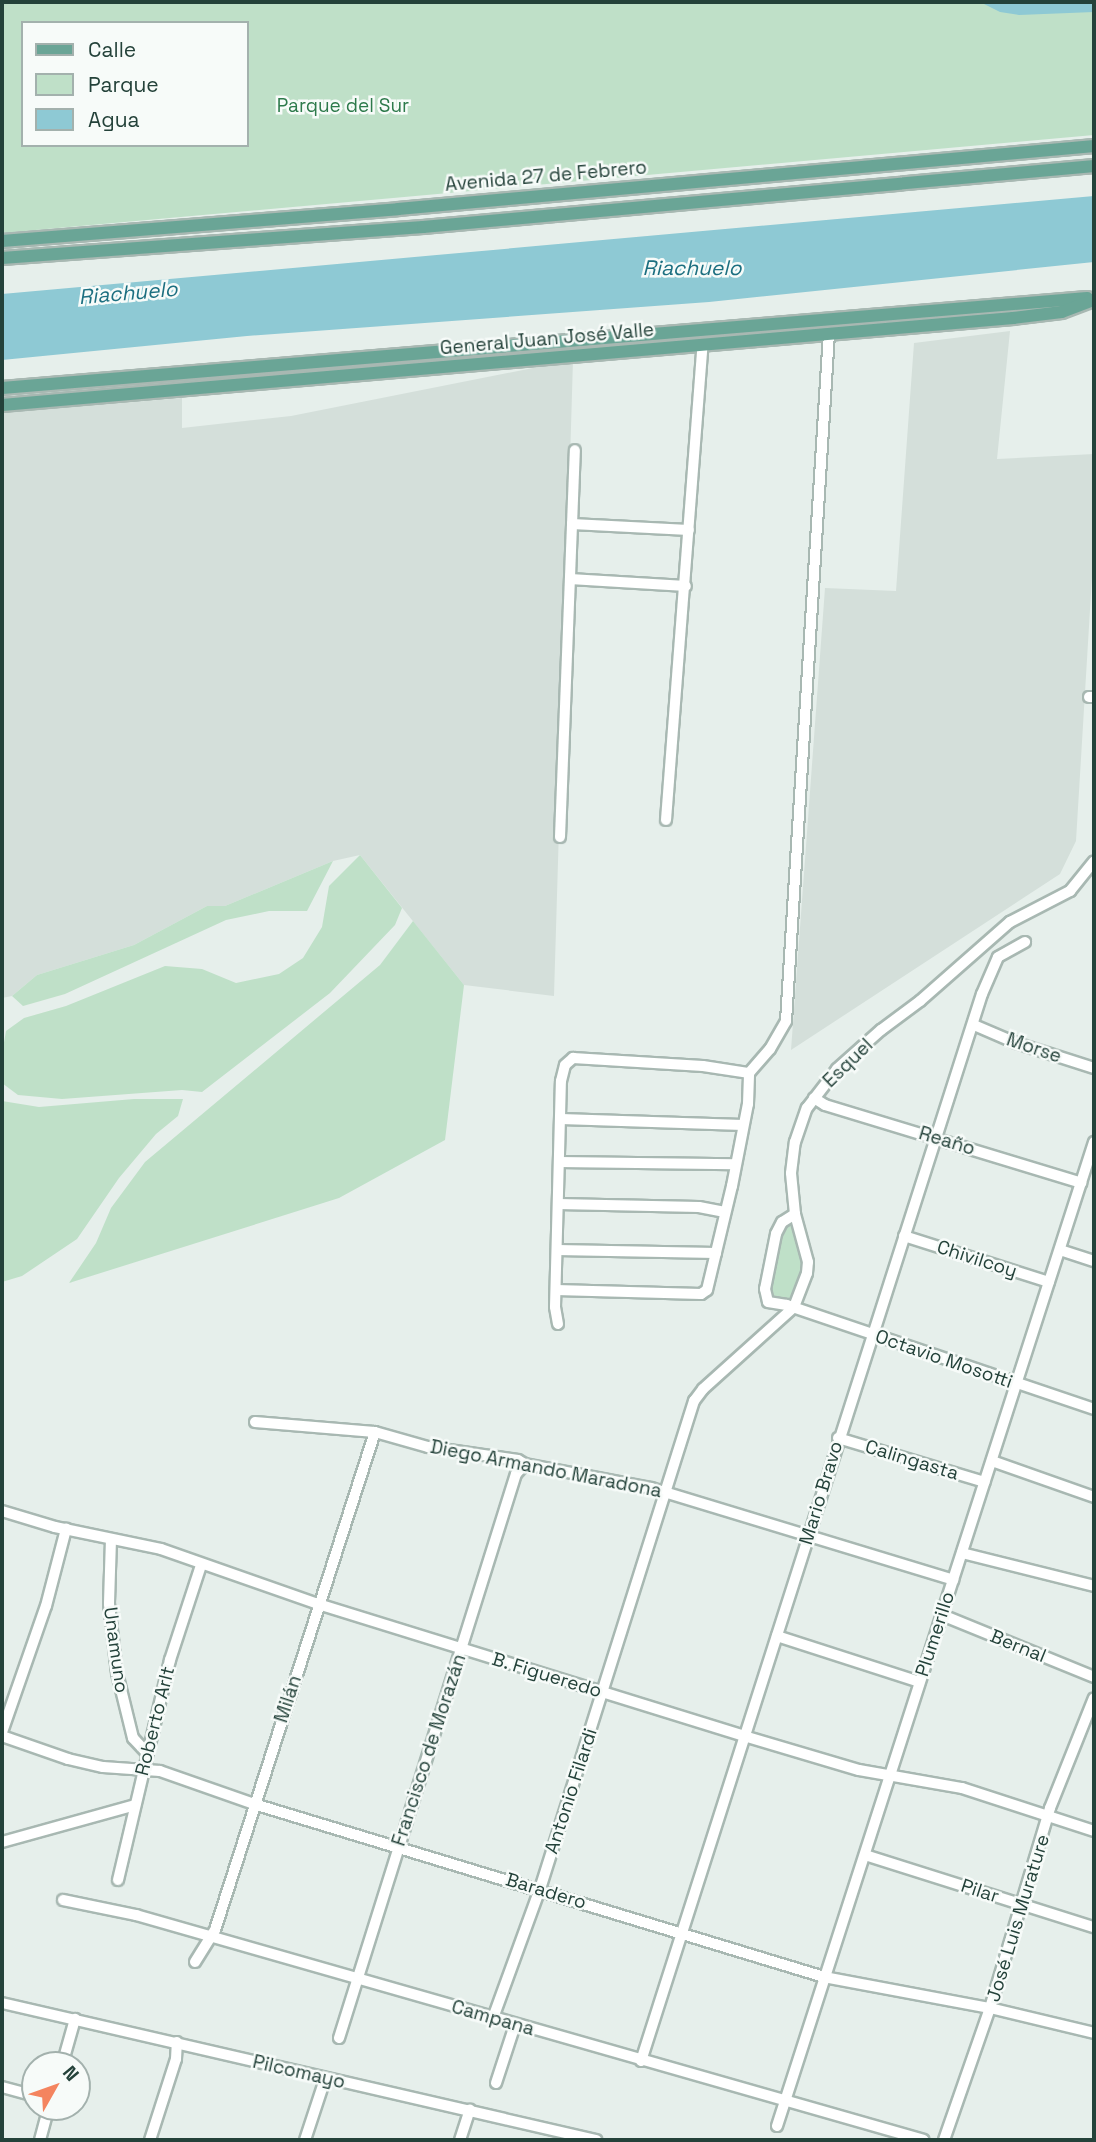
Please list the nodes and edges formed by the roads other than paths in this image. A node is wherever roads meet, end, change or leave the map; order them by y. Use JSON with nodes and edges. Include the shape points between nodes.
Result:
{"nodes":[{"id":1,"x":1094,"y":146,"type":"edge"},
{"id":2,"x":1094,"y":166,"type":"edge"},
{"id":3,"x":2,"y":241,"type":"edge"},
{"id":4,"x":2,"y":258,"type":"edge"},
{"id":5,"x":1094,"y":299,"type":"edge"},
{"id":6,"x":828,"y":333,"type":"junction"},
{"id":7,"x":703,"y":344,"type":"junction"},
{"id":8,"x":2,"y":388,"type":"edge"},
{"id":9,"x":2,"y":405,"type":"edge"},
{"id":10,"x":575,"y":450,"type":"dead end"},
{"id":11,"x":572,"y":524,"type":"junction"},
{"id":12,"x":689,"y":530,"type":"junction"},
{"id":13,"x":570,"y":579,"type":"junction"},
{"id":14,"x":686,"y":586,"type":"junction"},
{"id":15,"x":666,"y":820,"type":"dead end"},
{"id":16,"x":560,"y":837,"type":"dead end"},
{"id":17,"x":1094,"y":861,"type":"edge"},
{"id":18,"x":1025,"y":942,"type":"dead end"},
{"id":19,"x":974,"y":1026,"type":"junction"},
{"id":20,"x":1094,"y":1068,"type":"edge"},
{"id":21,"x":750,"y":1073,"type":"junction"},
{"id":22,"x":814,"y":1098,"type":"junction"},
{"id":23,"x":561,"y":1119,"type":"junction"},
{"id":24,"x":743,"y":1125,"type":"junction"},
{"id":25,"x":936,"y":1138,"type":"junction"},
{"id":26,"x":1094,"y":1146,"type":"edge"},
{"id":27,"x":559,"y":1162,"type":"junction"},
{"id":28,"x":735,"y":1164,"type":"junction"},
{"id":29,"x":1081,"y":1183,"type":"junction"},
{"id":30,"x":558,"y":1205,"type":"junction"},
{"id":31,"x":724,"y":1212,"type":"junction"},
{"id":32,"x":796,"y":1214,"type":"junction"},
{"id":33,"x":904,"y":1236,"type":"junction"},
{"id":34,"x":557,"y":1250,"type":"junction"},
{"id":35,"x":1060,"y":1250,"type":"junction"},
{"id":36,"x":716,"y":1253,"type":"junction"},
{"id":37,"x":1094,"y":1261,"type":"edge"},
{"id":38,"x":1049,"y":1282,"type":"junction"},
{"id":39,"x":556,"y":1290,"type":"junction"},
{"id":40,"x":793,"y":1307,"type":"junction"},
{"id":41,"x":558,"y":1324,"type":"dead end"},
{"id":42,"x":871,"y":1335,"type":"junction"},
{"id":43,"x":1018,"y":1384,"type":"junction"},
{"id":44,"x":694,"y":1401,"type":"joint"},
{"id":45,"x":1094,"y":1409,"type":"edge"},
{"id":46,"x":255,"y":1422,"type":"dead end"},
{"id":47,"x":376,"y":1432,"type":"junction"},
{"id":48,"x":838,"y":1438,"type":"junction"},
{"id":49,"x":992,"y":1461,"type":"junction"},
{"id":50,"x":525,"y":1464,"type":"junction"},
{"id":51,"x":985,"y":1482,"type":"junction"},
{"id":52,"x":666,"y":1492,"type":"junction"},
{"id":53,"x":1094,"y":1497,"type":"edge"},
{"id":54,"x":2,"y":1511,"type":"edge"},
{"id":55,"x":66,"y":1530,"type":"junction"},
{"id":56,"x":808,"y":1536,"type":"junction"},
{"id":57,"x":111,"y":1539,"type":"junction"},
{"id":58,"x":962,"y":1553,"type":"junction"},
{"id":59,"x":201,"y":1565,"type":"junction"},
{"id":60,"x":953,"y":1580,"type":"junction"},
{"id":61,"x":1094,"y":1586,"type":"edge"},
{"id":62,"x":318,"y":1604,"type":"junction"},
{"id":63,"x":942,"y":1615,"type":"junction"},
{"id":64,"x":777,"y":1636,"type":"junction"},
{"id":65,"x":461,"y":1648,"type":"junction"},
{"id":66,"x":1094,"y":1675,"type":"edge"},
{"id":67,"x":919,"y":1682,"type":"junction"},
{"id":68,"x":603,"y":1692,"type":"junction"},
{"id":69,"x":1094,"y":1698,"type":"edge"},
{"id":70,"x":2,"y":1734,"type":"edge"},
{"id":71,"x":744,"y":1736,"type":"junction"},
{"id":72,"x":148,"y":1753,"type":"junction"},
{"id":73,"x":143,"y":1769,"type":"junction"},
{"id":74,"x":891,"y":1776,"type":"junction"},
{"id":75,"x":254,"y":1804,"type":"junction"},
{"id":76,"x":135,"y":1805,"type":"junction"},
{"id":77,"x":1048,"y":1817,"type":"junction"},
{"id":78,"x":1094,"y":1832,"type":"edge"},
{"id":79,"x":2,"y":1842,"type":"edge"},
{"id":80,"x":399,"y":1847,"type":"junction"},
{"id":81,"x":865,"y":1855,"type":"junction"},
{"id":82,"x":118,"y":1880,"type":"dead end"},
{"id":83,"x":540,"y":1889,"type":"junction"},
{"id":84,"x":63,"y":1900,"type":"dead end"},
{"id":85,"x":1022,"y":1905,"type":"junction"},
{"id":86,"x":1094,"y":1927,"type":"edge"},
{"id":87,"x":681,"y":1934,"type":"junction"},
{"id":88,"x":211,"y":1938,"type":"junction"},
{"id":89,"x":195,"y":1962,"type":"dead end"},
{"id":90,"x":824,"y":1978,"type":"junction"},
{"id":91,"x":356,"y":1979,"type":"junction"},
{"id":92,"x":2,"y":2003,"type":"edge"},
{"id":93,"x":990,"y":2008,"type":"junction"},
{"id":94,"x":493,"y":2018,"type":"junction"},
{"id":95,"x":75,"y":2020,"type":"junction"},
{"id":96,"x":515,"y":2025,"type":"junction"},
{"id":97,"x":1094,"y":2033,"type":"edge"},
{"id":98,"x":339,"y":2038,"type":"dead end"},
{"id":99,"x":177,"y":2042,"type":"junction"},
{"id":100,"x":66,"y":2051,"type":"edge"},
{"id":101,"x":641,"y":2061,"type":"junction"},
{"id":102,"x":325,"y":2079,"type":"junction"},
{"id":103,"x":496,"y":2083,"type":"dead end"},
{"id":104,"x":2,"y":2087,"type":"edge"},
{"id":105,"x":21,"y":2092,"type":"edge"},
{"id":106,"x":785,"y":2101,"type":"junction"},
{"id":107,"x":470,"y":2110,"type":"junction"},
{"id":108,"x":45,"y":2121,"type":"edge"},
{"id":109,"x":777,"y":2126,"type":"dead end"},
{"id":110,"x":40,"y":2140,"type":"edge"},
{"id":111,"x":149,"y":2140,"type":"edge"},
{"id":112,"x":305,"y":2140,"type":"edge"},
{"id":113,"x":460,"y":2140,"type":"edge"},
{"id":114,"x":596,"y":2140,"type":"edge"},
{"id":115,"x":923,"y":2140,"type":"edge"},
{"id":116,"x":944,"y":2140,"type":"edge"}],
"edges":[{"from":1,"to":3,"type":"main road","name":"Avenida 27 de Febrero"},
{"from":2,"to":4,"type":"main road","name":"Avenida 27 de Febrero","via":[[423,227]]},
{"from":5,"to":6,"type":"main road","name":"General Juan José Valle","via":[[1050,314]]},
{"from":5,"to":8,"type":"main road","name":"General Juan José Valle"},
{"from":6,"to":7,"type":"main road","name":"General Juan José Valle"},
{"from":6,"to":21,"type":"street","via":[[787,1013],[782,1030]]},
{"from":7,"to":9,"type":"main road","name":"General Juan José Valle"},
{"from":7,"to":12,"type":"street"},
{"from":10,"to":11,"type":"street"},
{"from":11,"to":12,"type":"street"},
{"from":11,"to":13,"type":"street"},
{"from":12,"to":14,"type":"street"},
{"from":13,"to":14,"type":"street"},
{"from":13,"to":16,"type":"street"},
{"from":14,"to":15,"type":"street"},
{"from":17,"to":22,"type":"street","name":"Esquel","via":[[1070,891],[990,938],[837,1069]]},
{"from":18,"to":19,"type":"street","name":"Mario Bravo","via":[[998,957]]},
{"from":19,"to":20,"type":"street","name":"Morse"},
{"from":19,"to":25,"type":"street","name":"Mario Bravo"},
{"from":21,"to":23,"type":"street","via":[[573,1059],[563,1072]]},
{"from":21,"to":24,"type":"street"},
{"from":22,"to":25,"type":"street","name":"Reaño"},
{"from":22,"to":32,"type":"street","name":"Esquel","via":[[803,1115],[793,1155]]},
{"from":23,"to":24,"type":"street"},
{"from":23,"to":27,"type":"street"},
{"from":24,"to":28,"type":"street"},
{"from":25,"to":29,"type":"street","name":"Reaño"},
{"from":25,"to":33,"type":"street","name":"Mario Bravo"},
{"from":26,"to":29,"type":"street","name":"Plumerillo"},
{"from":27,"to":28,"type":"street"},
{"from":27,"to":30,"type":"street"},
{"from":28,"to":31,"type":"street"},
{"from":29,"to":35,"type":"street","name":"Plumerillo"},
{"from":30,"to":31,"type":"street","via":[[699,1207]]},
{"from":30,"to":34,"type":"street"},
{"from":31,"to":36,"type":"street"},
{"from":32,"to":40,"type":"street","name":"Esquel","via":[[808,1268]]},
{"from":32,"to":40,"type":"street","name":"Octavio Mosotti","via":[[779,1226],[764,1293],[768,1302]]},
{"from":33,"to":38,"type":"street","name":"Chivilcoy"},
{"from":33,"to":42,"type":"street","name":"Mario Bravo"},
{"from":34,"to":36,"type":"street"},
{"from":34,"to":39,"type":"street"},
{"from":35,"to":37,"type":"street"},
{"from":35,"to":38,"type":"street","name":"Plumerillo"},
{"from":36,"to":39,"type":"street","via":[[707,1290],[701,1294]]},
{"from":38,"to":43,"type":"street","name":"Plumerillo"},
{"from":39,"to":41,"type":"street"},
{"from":40,"to":42,"type":"street","name":"Octavio Mosotti"},
{"from":40,"to":44,"type":"street","name":"Esquel"},
{"from":42,"to":43,"type":"street","name":"Octavio Mosotti"},
{"from":42,"to":48,"type":"street","name":"Mario Bravo"},
{"from":43,"to":45,"type":"street","name":"Octavio Mosotti"},
{"from":43,"to":49,"type":"street","name":"Plumerillo"},
{"from":44,"to":52,"type":"street","name":"Antonio Filardi"},
{"from":46,"to":47,"type":"street","name":"Diego Armando Maradona"},
{"from":47,"to":50,"type":"street","name":"Diego Armando Maradona","via":[[428,1447]]},
{"from":47,"to":62,"type":"street","name":"Milán"},
{"from":48,"to":51,"type":"street","name":"Calingasta"},
{"from":48,"to":56,"type":"street","name":"Mario Bravo"},
{"from":49,"to":51,"type":"street","name":"Plumerillo"},
{"from":49,"to":53,"type":"street"},
{"from":50,"to":52,"type":"street","name":"Diego Armando Maradona"},
{"from":50,"to":65,"type":"street","name":"Francisco de Morazán","via":[[516,1474]]},
{"from":51,"to":58,"type":"street","name":"Plumerillo"},
{"from":52,"to":56,"type":"street","name":"Diego Armando Maradona"},
{"from":52,"to":68,"type":"street","name":"Antonio Filardi"},
{"from":54,"to":55,"type":"street","name":"B. Figueredo"},
{"from":55,"to":57,"type":"street","name":"B. Figueredo"},
{"from":55,"to":70,"type":"street","via":[[46,1606]]},
{"from":56,"to":60,"type":"street","name":"Diego Armando Maradona"},
{"from":56,"to":64,"type":"street","name":"Mario Bravo"},
{"from":57,"to":59,"type":"street","name":"B. Figueredo","via":[[161,1549]]},
{"from":57,"to":72,"type":"street","name":"Unamuno","via":[[109,1604],[117,1672],[133,1738]]},
{"from":58,"to":60,"type":"street","name":"Plumerillo"},
{"from":58,"to":61,"type":"street"},
{"from":59,"to":62,"type":"street","name":"B. Figueredo"},
{"from":59,"to":72,"type":"street","name":"Roberto Arlt","via":[[170,1660]]},
{"from":60,"to":63,"type":"street","name":"Plumerillo"},
{"from":62,"to":65,"type":"street","name":"B. Figueredo"},
{"from":62,"to":75,"type":"street","name":"Milán"},
{"from":63,"to":66,"type":"street","name":"Bernal"},
{"from":63,"to":67,"type":"street","name":"Plumerillo"},
{"from":64,"to":67,"type":"street"},
{"from":64,"to":71,"type":"street","name":"Mario Bravo"},
{"from":65,"to":68,"type":"street","name":"B. Figueredo"},
{"from":65,"to":80,"type":"street","name":"Francisco de Morazán"},
{"from":67,"to":74,"type":"street","name":"Plumerillo"},
{"from":68,"to":71,"type":"street","name":"B. Figueredo"},
{"from":68,"to":83,"type":"street","name":"Antonio Filardi"},
{"from":69,"to":77,"type":"street","name":"José Luis Murature"},
{"from":70,"to":73,"type":"street","name":"Baradero","via":[[68,1759]]},
{"from":71,"to":74,"type":"street","name":"B. Figueredo"},
{"from":71,"to":87,"type":"street","name":"Mario Bravo"},
{"from":72,"to":73,"type":"street","name":"Roberto Arlt"},
{"from":73,"to":75,"type":"street","name":"Baradero","via":[[160,1770]]},
{"from":73,"to":76,"type":"street","name":"Roberto Arlt"},
{"from":74,"to":77,"type":"street","name":"B. Figueredo","via":[[962,1788]]},
{"from":74,"to":81,"type":"street","name":"Plumerillo"},
{"from":75,"to":80,"type":"street","name":"Baradero"},
{"from":75,"to":88,"type":"street","name":"Milán"},
{"from":76,"to":79,"type":"street"},
{"from":76,"to":82,"type":"street","name":"Roberto Arlt"},
{"from":77,"to":78,"type":"street","name":"B. Figueredo"},
{"from":77,"to":85,"type":"street","name":"José Luis Murature"},
{"from":80,"to":83,"type":"street","name":"Baradero"},
{"from":80,"to":91,"type":"street","name":"Francisco de Morazán"},
{"from":81,"to":85,"type":"street","name":"Pilar"},
{"from":81,"to":90,"type":"street","name":"Plumerillo"},
{"from":83,"to":87,"type":"street","name":"Baradero"},
{"from":83,"to":94,"type":"street","name":"Antonio Filardi"},
{"from":84,"to":88,"type":"street","name":"Campana","via":[[136,1915]]},
{"from":85,"to":86,"type":"street","name":"Pilar"},
{"from":85,"to":93,"type":"street","name":"José Luis Murature"},
{"from":87,"to":90,"type":"street","name":"Baradero"},
{"from":87,"to":101,"type":"street","name":"Mario Bravo"},
{"from":88,"to":89,"type":"street","name":"Milán"},
{"from":88,"to":91,"type":"street","name":"Campana"},
{"from":90,"to":93,"type":"street","name":"Baradero"},
{"from":90,"to":106,"type":"street","name":"Plumerillo"},
{"from":91,"to":94,"type":"street","name":"Campana"},
{"from":91,"to":98,"type":"street","name":"Francisco de Morazán"},
{"from":92,"to":95,"type":"street","name":"Pilcomayo"},
{"from":93,"to":97,"type":"street","name":"Baradero"},
{"from":93,"to":116,"type":"street","name":"José Luis Murature"},
{"from":94,"to":96,"type":"street","name":"Campana"},
{"from":95,"to":99,"type":"street","name":"Pilcomayo"},
{"from":95,"to":100,"type":"street"},
{"from":96,"to":101,"type":"street","name":"Campana"},
{"from":96,"to":103,"type":"street"},
{"from":99,"to":102,"type":"street","name":"Pilcomayo"},
{"from":99,"to":111,"type":"street","via":[[176,2059]]},
{"from":101,"to":106,"type":"street","name":"Campana"},
{"from":102,"to":107,"type":"street","name":"Pilcomayo"},
{"from":102,"to":112,"type":"street"},
{"from":104,"to":105,"type":"street"},
{"from":106,"to":109,"type":"street","name":"Plumerillo"},
{"from":106,"to":115,"type":"street","name":"Campana"},
{"from":107,"to":113,"type":"street"},
{"from":107,"to":114,"type":"street","name":"Pilcomayo"},
{"from":108,"to":110,"type":"street"}]}
